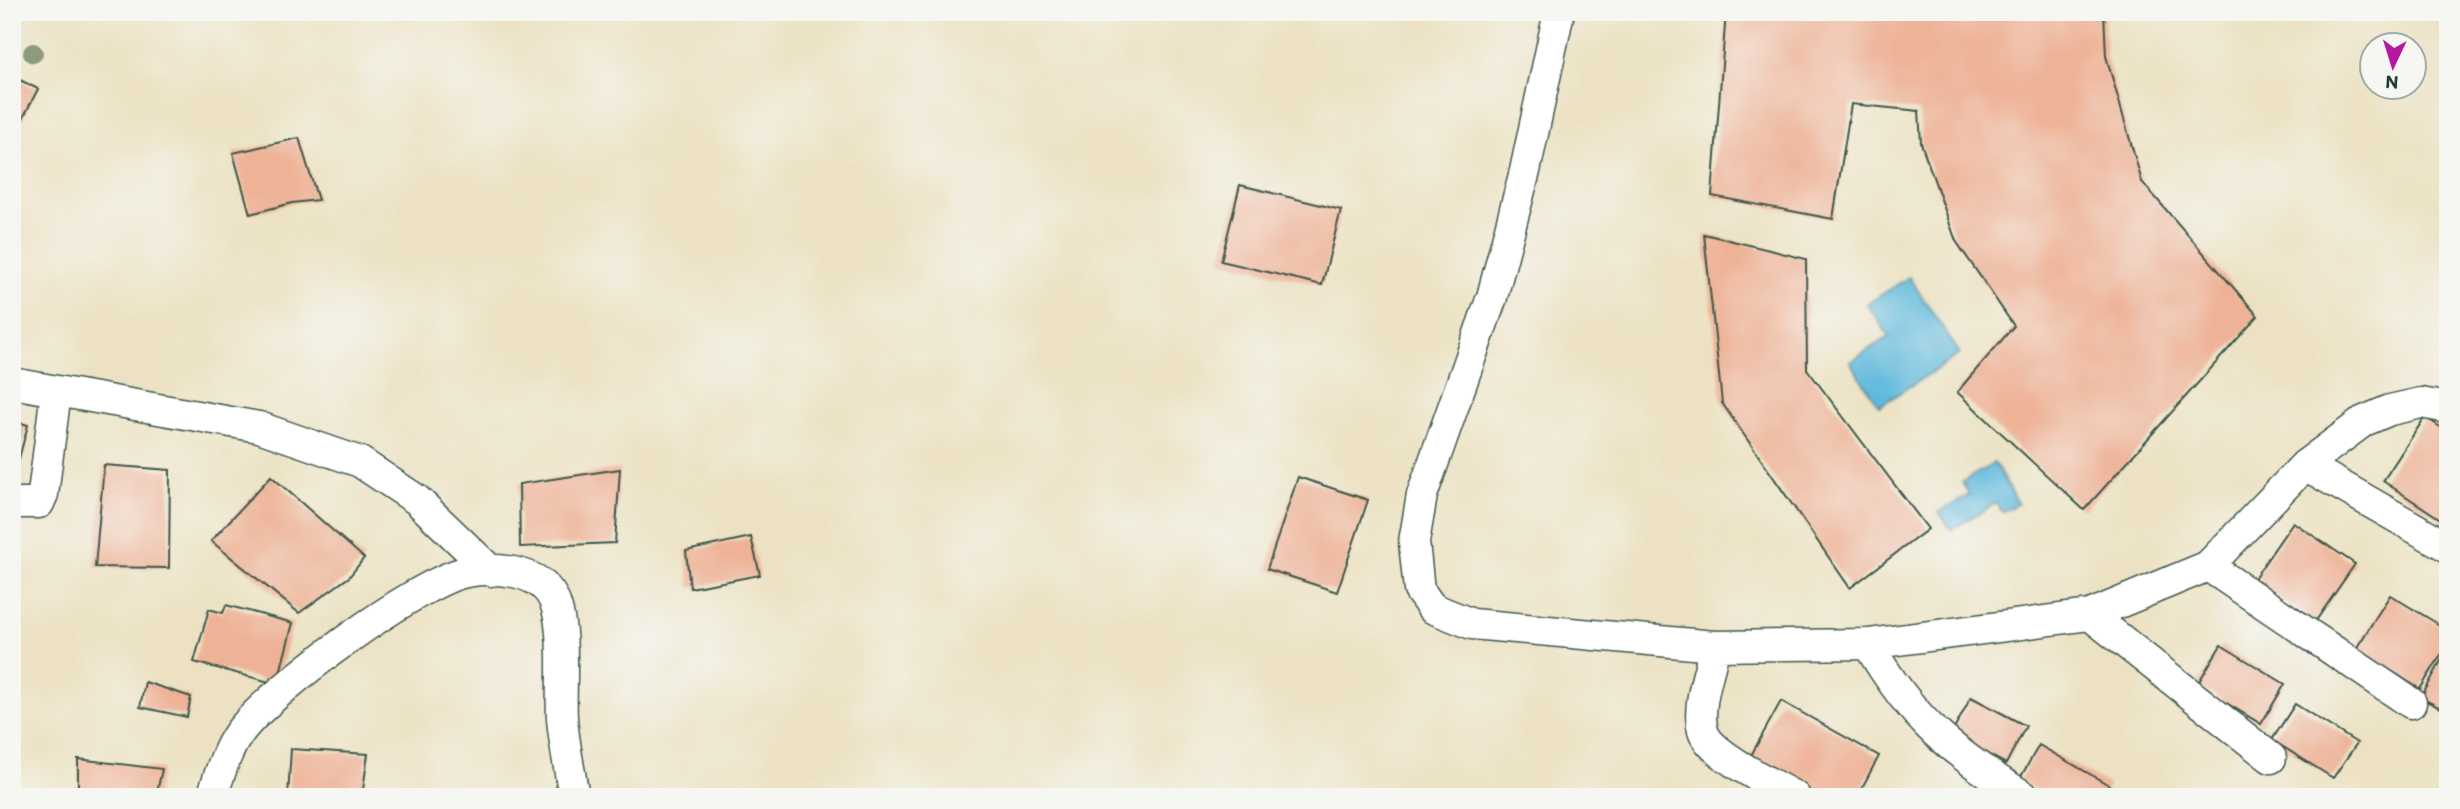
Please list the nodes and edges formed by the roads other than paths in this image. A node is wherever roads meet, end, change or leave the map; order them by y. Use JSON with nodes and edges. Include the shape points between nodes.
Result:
{"nodes":[{"id":1,"x":1559,"y":12,"type":"edge"},
{"id":2,"x":12,"y":383,"type":"edge"},
{"id":3,"x":56,"y":392,"type":"junction"},
{"id":4,"x":2448,"y":408,"type":"edge"},
{"id":5,"x":2305,"y":465,"type":"junction"},
{"id":6,"x":12,"y":503,"type":"edge"},
{"id":7,"x":2448,"y":547,"type":"edge"},
{"id":8,"x":2208,"y":566,"type":"junction"},
{"id":9,"x":491,"y":571,"type":"junction"},
{"id":10,"x":2090,"y":615,"type":"junction"},
{"id":11,"x":1868,"y":644,"type":"junction"},
{"id":12,"x":1715,"y":646,"type":"junction"},
{"id":13,"x":2411,"y":702,"type":"dead end"},
{"id":14,"x":2271,"y":758,"type":"dead end"},
{"id":15,"x":212,"y":797,"type":"edge"},
{"id":16,"x":574,"y":797,"type":"edge"},
{"id":17,"x":1795,"y":797,"type":"edge"},
{"id":18,"x":2025,"y":797,"type":"edge"}],
"edges":[{"from":1,"to":12,"type":"street","via":[[1492,297],[1422,495],[1414,542],[1419,590],[1432,608],[1472,624]]},
{"from":2,"to":3,"type":"street"},
{"from":3,"to":6,"type":"street","via":[[43,494],[39,503]]},
{"from":3,"to":9,"type":"street","via":[[259,427],[360,462],[417,500]]},
{"from":4,"to":5,"type":"street","via":[[2421,403],[2390,410],[2364,421]]},
{"from":5,"to":7,"type":"street"},
{"from":5,"to":8,"type":"street"},
{"from":8,"to":10,"type":"street"},
{"from":8,"to":13,"type":"street"},
{"from":9,"to":15,"type":"street","via":[[466,572],[405,601],[298,679],[238,734]]},
{"from":9,"to":16,"type":"street","via":[[525,574],[550,593],[560,621],[562,721]]},
{"from":10,"to":11,"type":"street"},
{"from":10,"to":14,"type":"street"},
{"from":11,"to":12,"type":"street"},
{"from":11,"to":18,"type":"street","via":[[1920,720],[1972,765]]},
{"from":12,"to":17,"type":"street","via":[[1703,733],[1744,768]]}]}
